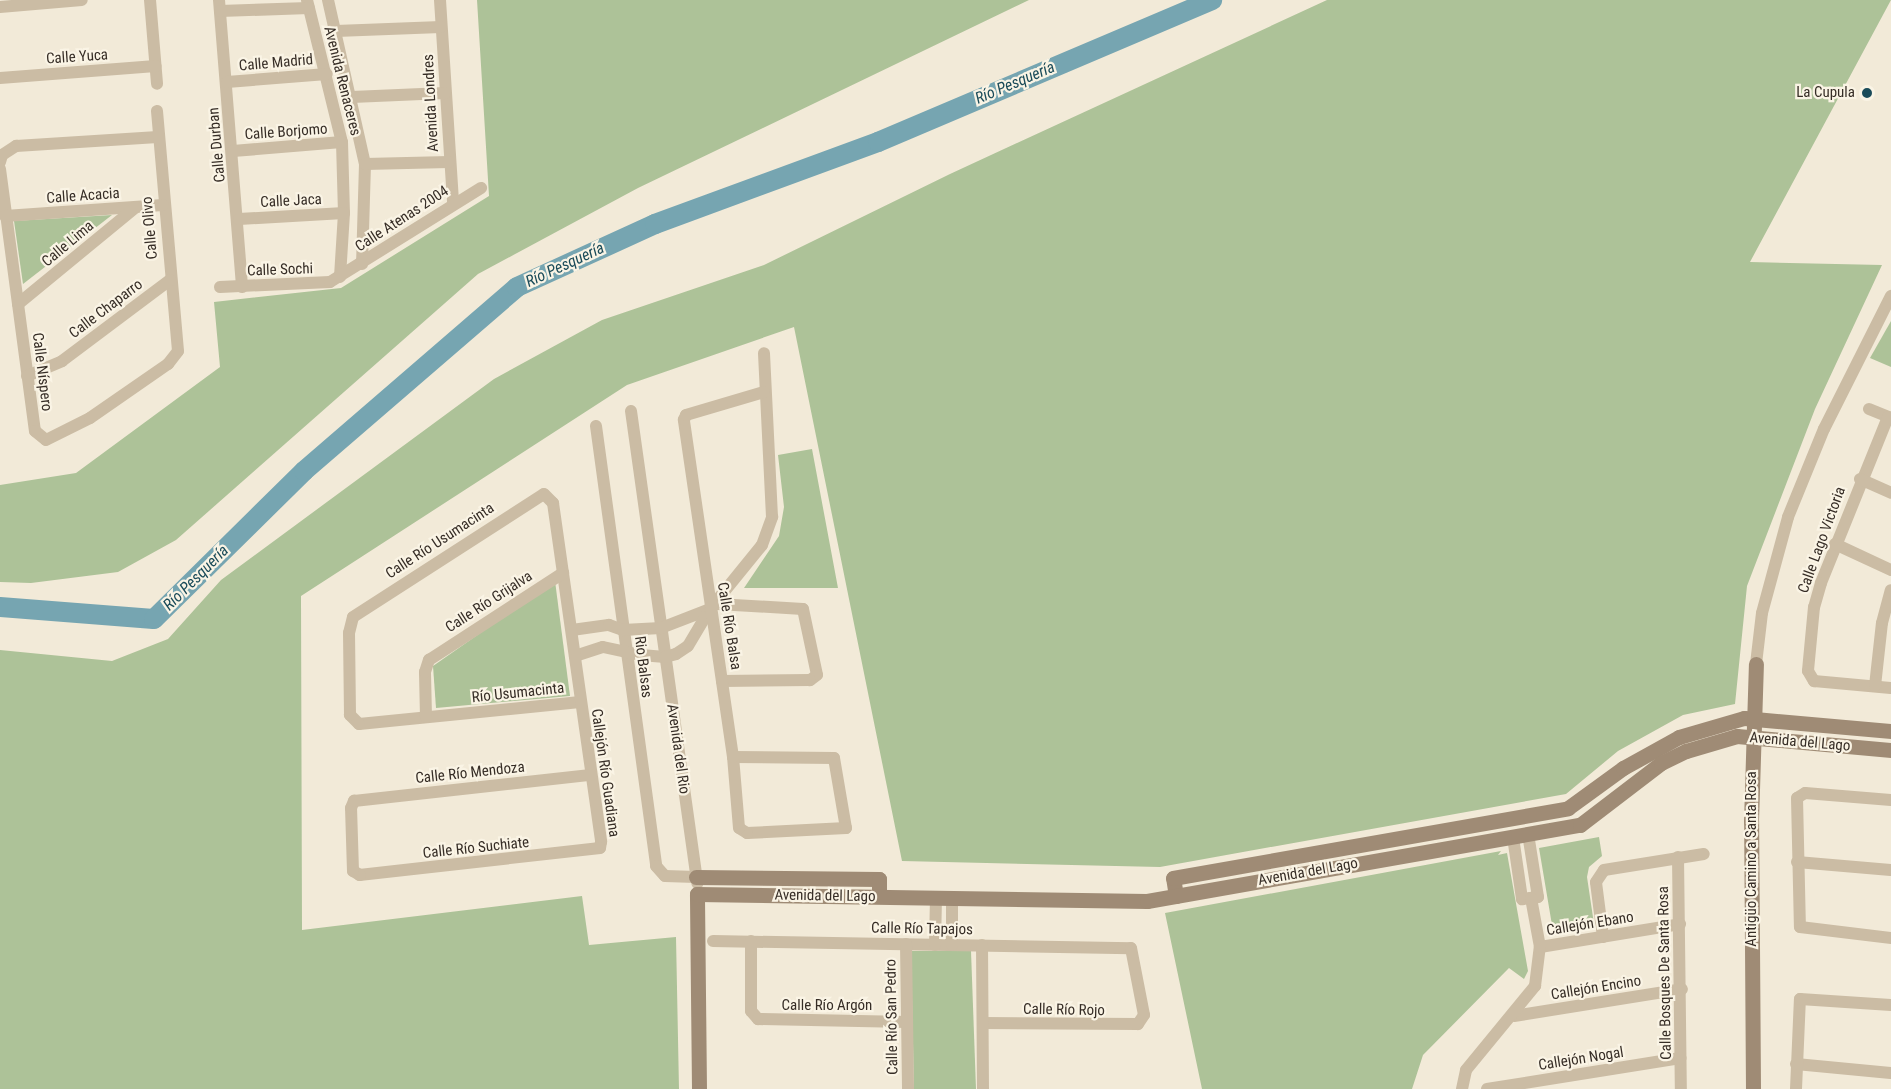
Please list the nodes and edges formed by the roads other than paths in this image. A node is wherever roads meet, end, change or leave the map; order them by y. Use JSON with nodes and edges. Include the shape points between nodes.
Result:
{"nodes":[{"id":1,"x":82,"y":0,"type":"edge"},
{"id":2,"x":150,"y":0,"type":"edge"},
{"id":3,"x":328,"y":0,"type":"edge"},
{"id":4,"x":440,"y":0,"type":"edge"},
{"id":5,"x":308,"y":4,"type":"edge"},
{"id":6,"x":220,"y":6,"type":"edge"},
{"id":7,"x":0,"y":7,"type":"edge"},
{"id":8,"x":441,"y":27,"type":"junction"},
{"id":9,"x":336,"y":31,"type":"junction"},
{"id":10,"x":156,"y":66,"type":"junction"},
{"id":11,"x":327,"y":74,"type":"junction"},
{"id":12,"x":0,"y":78,"type":"edge"},
{"id":13,"x":226,"y":82,"type":"junction"},
{"id":14,"x":157,"y":84,"type":"dead end"},
{"id":15,"x":445,"y":93,"type":"junction"},
{"id":16,"x":352,"y":97,"type":"junction"},
{"id":17,"x":156,"y":111,"type":"dead end"},
{"id":18,"x":158,"y":137,"type":"junction"},
{"id":19,"x":342,"y":142,"type":"junction"},
{"id":20,"x":233,"y":151,"type":"junction"},
{"id":21,"x":0,"y":162,"type":"edge"},
{"id":22,"x":449,"y":162,"type":"junction"},
{"id":23,"x":365,"y":164,"type":"junction"},
{"id":24,"x":0,"y":169,"type":"edge"},
{"id":25,"x":481,"y":188,"type":"dead end"},
{"id":26,"x":453,"y":203,"type":"junction"},
{"id":27,"x":163,"y":205,"type":"junction"},
{"id":28,"x":136,"y":207,"type":"junction"},
{"id":29,"x":344,"y":213,"type":"junction"},
{"id":30,"x":5,"y":216,"type":"junction"},
{"id":31,"x":239,"y":219,"type":"junction"},
{"id":32,"x":4,"y":240,"type":"edge"},
{"id":33,"x":6,"y":260,"type":"edge"},
{"id":34,"x":362,"y":264,"type":"junction"},
{"id":35,"x":340,"y":277,"type":"junction"},
{"id":36,"x":170,"y":280,"type":"junction"},
{"id":37,"x":220,"y":287,"type":"dead end"},
{"id":38,"x":243,"y":287,"type":"junction"},
{"id":39,"x":1890,"y":299,"type":"edge"},
{"id":40,"x":18,"y":304,"type":"junction"},
{"id":41,"x":180,"y":341,"type":"joint"},
{"id":42,"x":764,"y":353,"type":"dead end"},
{"id":43,"x":27,"y":376,"type":"junction"},
{"id":44,"x":764,"y":392,"type":"junction"},
{"id":45,"x":1869,"y":409,"type":"dead end"},
{"id":46,"x":632,"y":411,"type":"dead end"},
{"id":47,"x":1890,"y":417,"type":"edge"},
{"id":48,"x":596,"y":426,"type":"dead end"},
{"id":49,"x":1860,"y":479,"type":"junction"},
{"id":50,"x":1891,"y":493,"type":"edge"},
{"id":51,"x":544,"y":494,"type":"joint"},
{"id":52,"x":1834,"y":544,"type":"junction"},
{"id":53,"x":1891,"y":570,"type":"edge"},
{"id":54,"x":563,"y":573,"type":"junction"},
{"id":55,"x":1891,"y":590,"type":"edge"},
{"id":56,"x":714,"y":607,"type":"junction"},
{"id":57,"x":353,"y":616,"type":"joint"},
{"id":58,"x":661,"y":628,"type":"junction"},
{"id":59,"x":572,"y":630,"type":"junction"},
{"id":60,"x":623,"y":630,"type":"junction"},
{"id":61,"x":624,"y":651,"type":"junction"},
{"id":62,"x":575,"y":656,"type":"junction"},
{"id":63,"x":665,"y":657,"type":"junction"},
{"id":64,"x":1756,"y":664,"type":"joint"},
{"id":65,"x":722,"y":681,"type":"junction"},
{"id":66,"x":1875,"y":686,"type":"junction"},
{"id":67,"x":1891,"y":688,"type":"edge"},
{"id":68,"x":580,"y":702,"type":"junction"},
{"id":69,"x":426,"y":717,"type":"junction"},
{"id":70,"x":1754,"y":719,"type":"junction"},
{"id":71,"x":1891,"y":731,"type":"edge"},
{"id":72,"x":1754,"y":737,"type":"junction"},
{"id":73,"x":1891,"y":750,"type":"edge"},
{"id":74,"x":733,"y":758,"type":"junction"},
{"id":75,"x":591,"y":775,"type":"junction"},
{"id":76,"x":1891,"y":800,"type":"edge"},
{"id":77,"x":1528,"y":834,"type":"junction"},
{"id":78,"x":1513,"y":837,"type":"junction"},
{"id":79,"x":600,"y":848,"type":"joint"},
{"id":80,"x":1334,"y":850,"type":"junction"},
{"id":81,"x":1704,"y":854,"type":"dead end"},
{"id":82,"x":1678,"y":857,"type":"junction"},
{"id":83,"x":1797,"y":862,"type":"junction"},
{"id":84,"x":1338,"y":867,"type":"junction"},
{"id":85,"x":1891,"y":870,"type":"edge"},
{"id":86,"x":354,"y":874,"type":"joint"},
{"id":87,"x":696,"y":877,"type":"junction"},
{"id":88,"x":697,"y":894,"type":"junction"},
{"id":89,"x":879,"y":896,"type":"junction"},
{"id":90,"x":1176,"y":896,"type":"junction"},
{"id":91,"x":936,"y":897,"type":"junction"},
{"id":92,"x":952,"y":897,"type":"junction"},
{"id":93,"x":1530,"y":898,"type":"junction"},
{"id":94,"x":1680,"y":924,"type":"junction"},
{"id":95,"x":1603,"y":937,"type":"junction"},
{"id":96,"x":1891,"y":938,"type":"edge"},
{"id":97,"x":712,"y":941,"type":"dead end"},
{"id":98,"x":751,"y":941,"type":"junction"},
{"id":99,"x":906,"y":944,"type":"junction"},
{"id":100,"x":935,"y":945,"type":"junction"},
{"id":101,"x":952,"y":945,"type":"junction"},
{"id":102,"x":982,"y":945,"type":"junction"},
{"id":103,"x":1540,"y":947,"type":"junction"},
{"id":104,"x":1682,"y":989,"type":"junction"},
{"id":105,"x":1891,"y":1005,"type":"edge"},
{"id":106,"x":1514,"y":1017,"type":"junction"},
{"id":107,"x":1143,"y":1020,"type":"joint"},
{"id":108,"x":907,"y":1022,"type":"junction"},
{"id":109,"x":983,"y":1023,"type":"junction"},
{"id":110,"x":1681,"y":1058,"type":"junction"},
{"id":111,"x":1796,"y":1064,"type":"junction"},
{"id":112,"x":1891,"y":1073,"type":"edge"},
{"id":113,"x":699,"y":1089,"type":"edge"},
{"id":114,"x":908,"y":1089,"type":"edge"},
{"id":115,"x":983,"y":1089,"type":"edge"},
{"id":116,"x":1462,"y":1089,"type":"edge"},
{"id":117,"x":1487,"y":1089,"type":"edge"},
{"id":118,"x":1681,"y":1089,"type":"edge"},
{"id":119,"x":1753,"y":1089,"type":"edge"},
{"id":120,"x":1796,"y":1089,"type":"edge"}],
"edges":[{"from":1,"to":7,"type":"street"},
{"from":2,"to":10,"type":"street"},
{"from":3,"to":9,"type":"street","name":"Avenida Renaceres"},
{"from":4,"to":8,"type":"street","name":"Avenida Londres"},
{"from":5,"to":6,"type":"street"},
{"from":5,"to":11,"type":"street","name":"Avenida Renaceres"},
{"from":6,"to":13,"type":"street","name":"Calle Durban"},
{"from":8,"to":9,"type":"street"},
{"from":8,"to":15,"type":"street","name":"Avenida Londres"},
{"from":9,"to":16,"type":"street","name":"Avenida Renaceres"},
{"from":10,"to":12,"type":"street","name":"Calle Yuca"},
{"from":10,"to":14,"type":"street"},
{"from":11,"to":13,"type":"street","name":"Calle Madrid"},
{"from":11,"to":19,"type":"street","name":"Avenida Renaceres"},
{"from":13,"to":20,"type":"street","name":"Calle Durban"},
{"from":15,"to":16,"type":"street"},
{"from":15,"to":22,"type":"street","name":"Avenida Londres"},
{"from":16,"to":23,"type":"street","name":"Avenida Renaceres"},
{"from":17,"to":18,"type":"street","name":"Calle Olivo"},
{"from":18,"to":21,"type":"street","via":[[16,146],[2,155]]},
{"from":18,"to":27,"type":"street","name":"Calle Olivo"},
{"from":19,"to":20,"type":"street","name":"Calle Borjomo"},
{"from":19,"to":29,"type":"street","name":"Avenida Renaceres"},
{"from":20,"to":31,"type":"street","name":"Calle Durban"},
{"from":22,"to":23,"type":"street"},
{"from":22,"to":26,"type":"street","name":"Avenida Londres"},
{"from":23,"to":34,"type":"street","name":"Avenida Renaceres"},
{"from":24,"to":30,"type":"street","name":"Calle Níspero"},
{"from":25,"to":26,"type":"street","name":"Calle Atenas 2004"},
{"from":26,"to":34,"type":"street","name":"Calle Atenas 2004"},
{"from":27,"to":28,"type":"street","name":"Calle Acacia"},
{"from":27,"to":36,"type":"street","name":"Calle Olivo"},
{"from":28,"to":30,"type":"street","name":"Calle Acacia"},
{"from":28,"to":40,"type":"street","name":"Calle Lima"},
{"from":29,"to":31,"type":"street","name":"Calle Jaca"},
{"from":29,"to":35,"type":"street","name":"Avenida Renaceres"},
{"from":30,"to":32,"type":"street","name":"Calle Níspero"},
{"from":31,"to":38,"type":"street","name":"Calle Durban"},
{"from":32,"to":33,"type":"street","name":"Calle Níspero"},
{"from":33,"to":40,"type":"street","name":"Calle Níspero"},
{"from":34,"to":35,"type":"street","name":"Calle Atenas 2004"},
{"from":35,"to":38,"type":"street","name":"Calle Sochi","via":[[314,285]]},
{"from":36,"to":41,"type":"street","name":"Calle Olivo"},
{"from":36,"to":43,"type":"street","name":"Calle Chaparro","via":[[62,361]]},
{"from":37,"to":38,"type":"street","name":"Calle Sochi"},
{"from":39,"to":64,"type":"street","name":"Antigüo Camino a Santa Rosa","via":[[1828,419],[1788,517],[1762,613]]},
{"from":40,"to":43,"type":"street","name":"Calle Níspero"},
{"from":41,"to":43,"type":"street","name":"Calle Níspero","via":[[174,359],[168,364],[90,418],[46,440],[35,431]]},
{"from":42,"to":44,"type":"street"},
{"from":44,"to":56,"type":"street","via":[[772,517],[762,545]]},
{"from":44,"to":56,"type":"street","name":"Calle Río Balsa","via":[[686,415],[684,423]]},
{"from":45,"to":47,"type":"street"},
{"from":46,"to":58,"type":"street","name":"Avenida del Rio"},
{"from":47,"to":49,"type":"street","name":"Calle Lago Victoria"},
{"from":48,"to":60,"type":"street","name":"Rio Balsas"},
{"from":49,"to":50,"type":"street"},
{"from":49,"to":52,"type":"street","name":"Calle Lago Victoria"},
{"from":51,"to":54,"type":"street","name":"Río Usumacinta","via":[[553,503]]},
{"from":51,"to":57,"type":"street","name":"Calle Río Usumacinta"},
{"from":52,"to":53,"type":"street"},
{"from":52,"to":66,"type":"street","name":"Calle Lago Victoria","via":[[1814,607],[1810,679]]},
{"from":54,"to":59,"type":"street","name":"Río Usumacinta"},
{"from":54,"to":69,"type":"street","name":"Calle Río Grijalva","via":[[431,657],[425,672]]},
{"from":55,"to":66,"type":"street","via":[[1882,622]]},
{"from":56,"to":58,"type":"street"},
{"from":56,"to":63,"type":"street","via":[[688,646]]},
{"from":56,"to":65,"type":"street","name":"Calle Río Balsa"},
{"from":56,"to":65,"type":"street","via":[[803,609],[816,678]]},
{"from":57,"to":69,"type":"street","name":"Río Usumacinta","via":[[349,633],[351,719],[359,724]]},
{"from":58,"to":60,"type":"street"},
{"from":58,"to":63,"type":"street","name":"Avenida del Rio"},
{"from":59,"to":60,"type":"street","via":[[609,625]]},
{"from":59,"to":62,"type":"street","name":"Río Usumacinta"},
{"from":60,"to":61,"type":"street","name":"Rio Balsas"},
{"from":61,"to":62,"type":"street","via":[[591,648]]},
{"from":61,"to":63,"type":"street"},
{"from":61,"to":87,"type":"street","name":"Rio Balsas","via":[[656,866],[665,876]]},
{"from":62,"to":68,"type":"street","name":"Río Usumacinta"},
{"from":63,"to":87,"type":"street","name":"Avenida del Rio"},
{"from":64,"to":70,"type":"street","name":"Antigüo Camino a Santa Rosa"},
{"from":65,"to":74,"type":"street","name":"Calle Río Balsa"},
{"from":66,"to":67,"type":"street"},
{"from":68,"to":69,"type":"street","name":"Río Usumacinta"},
{"from":68,"to":75,"type":"street","name":"Callejón Río Guadiana"},
{"from":70,"to":71,"type":"street","name":"Avenida del Lago"},
{"from":70,"to":72,"type":"street","name":"Antigüo Camino a Santa Rosa"},
{"from":70,"to":80,"type":"street","name":"Avenida del Lago","via":[[1744,718],[1679,737],[1623,768],[1568,808]]},
{"from":72,"to":73,"type":"street","name":"Avenida del Lago"},
{"from":72,"to":77,"type":"street","name":"Avenida del Lago","via":[[1737,736],[1686,751],[1638,777],[1580,825]]},
{"from":72,"to":119,"type":"street","name":"Antigüo Camino a Santa Rosa"},
{"from":74,"to":74,"type":"street","name":"Calle Río Balsa","via":[[739,828],[743,832],[843,831],[847,826],[836,763],[831,757]]},
{"from":75,"to":79,"type":"street","name":"Callejón Río Guadiana"},
{"from":75,"to":86,"type":"street","name":"Calle Río Mendoza","via":[[352,802]]},
{"from":76,"to":83,"type":"street","via":[[1798,794]]},
{"from":77,"to":78,"type":"street","name":"Avenida del Lago"},
{"from":77,"to":93,"type":"street"},
{"from":78,"to":84,"type":"street","name":"Avenida del Lago"},
{"from":78,"to":93,"type":"street"},
{"from":79,"to":86,"type":"street","name":"Calle Río Suchiate"},
{"from":80,"to":84,"type":"street"},
{"from":80,"to":90,"type":"street","name":"Avenida del Lago","via":[[1173,878]]},
{"from":81,"to":82,"type":"street"},
{"from":82,"to":94,"type":"street","name":"Calle Bosques De Santa Rosa"},
{"from":82,"to":95,"type":"street","via":[[1611,867],[1599,875],[1596,882]]},
{"from":83,"to":85,"type":"street"},
{"from":83,"to":96,"type":"street","via":[[1800,927]]},
{"from":84,"to":90,"type":"street","name":"Avenida del Lago"},
{"from":87,"to":88,"type":"street","name":"Avenida del Rio"},
{"from":87,"to":89,"type":"street","name":"Avenida del Lago","via":[[879,879]]},
{"from":88,"to":89,"type":"street","name":"Avenida del Lago"},
{"from":88,"to":113,"type":"street","name":"Avenida del Rio"},
{"from":89,"to":91,"type":"street","name":"Avenida del Lago"},
{"from":90,"to":92,"type":"street","name":"Avenida del Lago","via":[[1147,901]]},
{"from":91,"to":92,"type":"street","name":"Avenida del Lago"},
{"from":91,"to":100,"type":"street"},
{"from":92,"to":101,"type":"street"},
{"from":93,"to":103,"type":"street"},
{"from":94,"to":95,"type":"street","name":"Callejón Ebano"},
{"from":94,"to":104,"type":"street","name":"Calle Bosques De Santa Rosa"},
{"from":95,"to":103,"type":"street","name":"Callejón Ebano"},
{"from":97,"to":98,"type":"street","name":"Calle Río Tapajos"},
{"from":98,"to":99,"type":"street","name":"Calle Río Tapajos"},
{"from":98,"to":108,"type":"street","name":"Calle Río Argón","via":[[751,1011],[764,1021]]},
{"from":99,"to":100,"type":"street","name":"Calle Río Tapajos"},
{"from":99,"to":108,"type":"street","name":"Calle Río San Pedro"},
{"from":100,"to":101,"type":"street","name":"Calle Río Tapajos"},
{"from":101,"to":102,"type":"street","name":"Calle Río Tapajos"},
{"from":102,"to":107,"type":"street","name":"Calle Río Tapajos","via":[[1131,948]]},
{"from":102,"to":109,"type":"street"},
{"from":103,"to":106,"type":"street","via":[[1535,986]]},
{"from":104,"to":106,"type":"street","name":"Callejón Encino"},
{"from":104,"to":110,"type":"street","name":"Calle Bosques De Santa Rosa"},
{"from":105,"to":111,"type":"street","via":[[1800,999]]},
{"from":106,"to":116,"type":"street","via":[[1466,1070]]},
{"from":107,"to":109,"type":"street","name":"Calle Río Rojo","via":[[1131,1026]]},
{"from":108,"to":114,"type":"street","name":"Calle Río San Pedro"},
{"from":109,"to":115,"type":"street"},
{"from":110,"to":117,"type":"street","name":"Callejón Nogal"},
{"from":110,"to":118,"type":"street","name":"Calle Bosques De Santa Rosa"},
{"from":111,"to":112,"type":"street"},
{"from":111,"to":120,"type":"street"}]}
